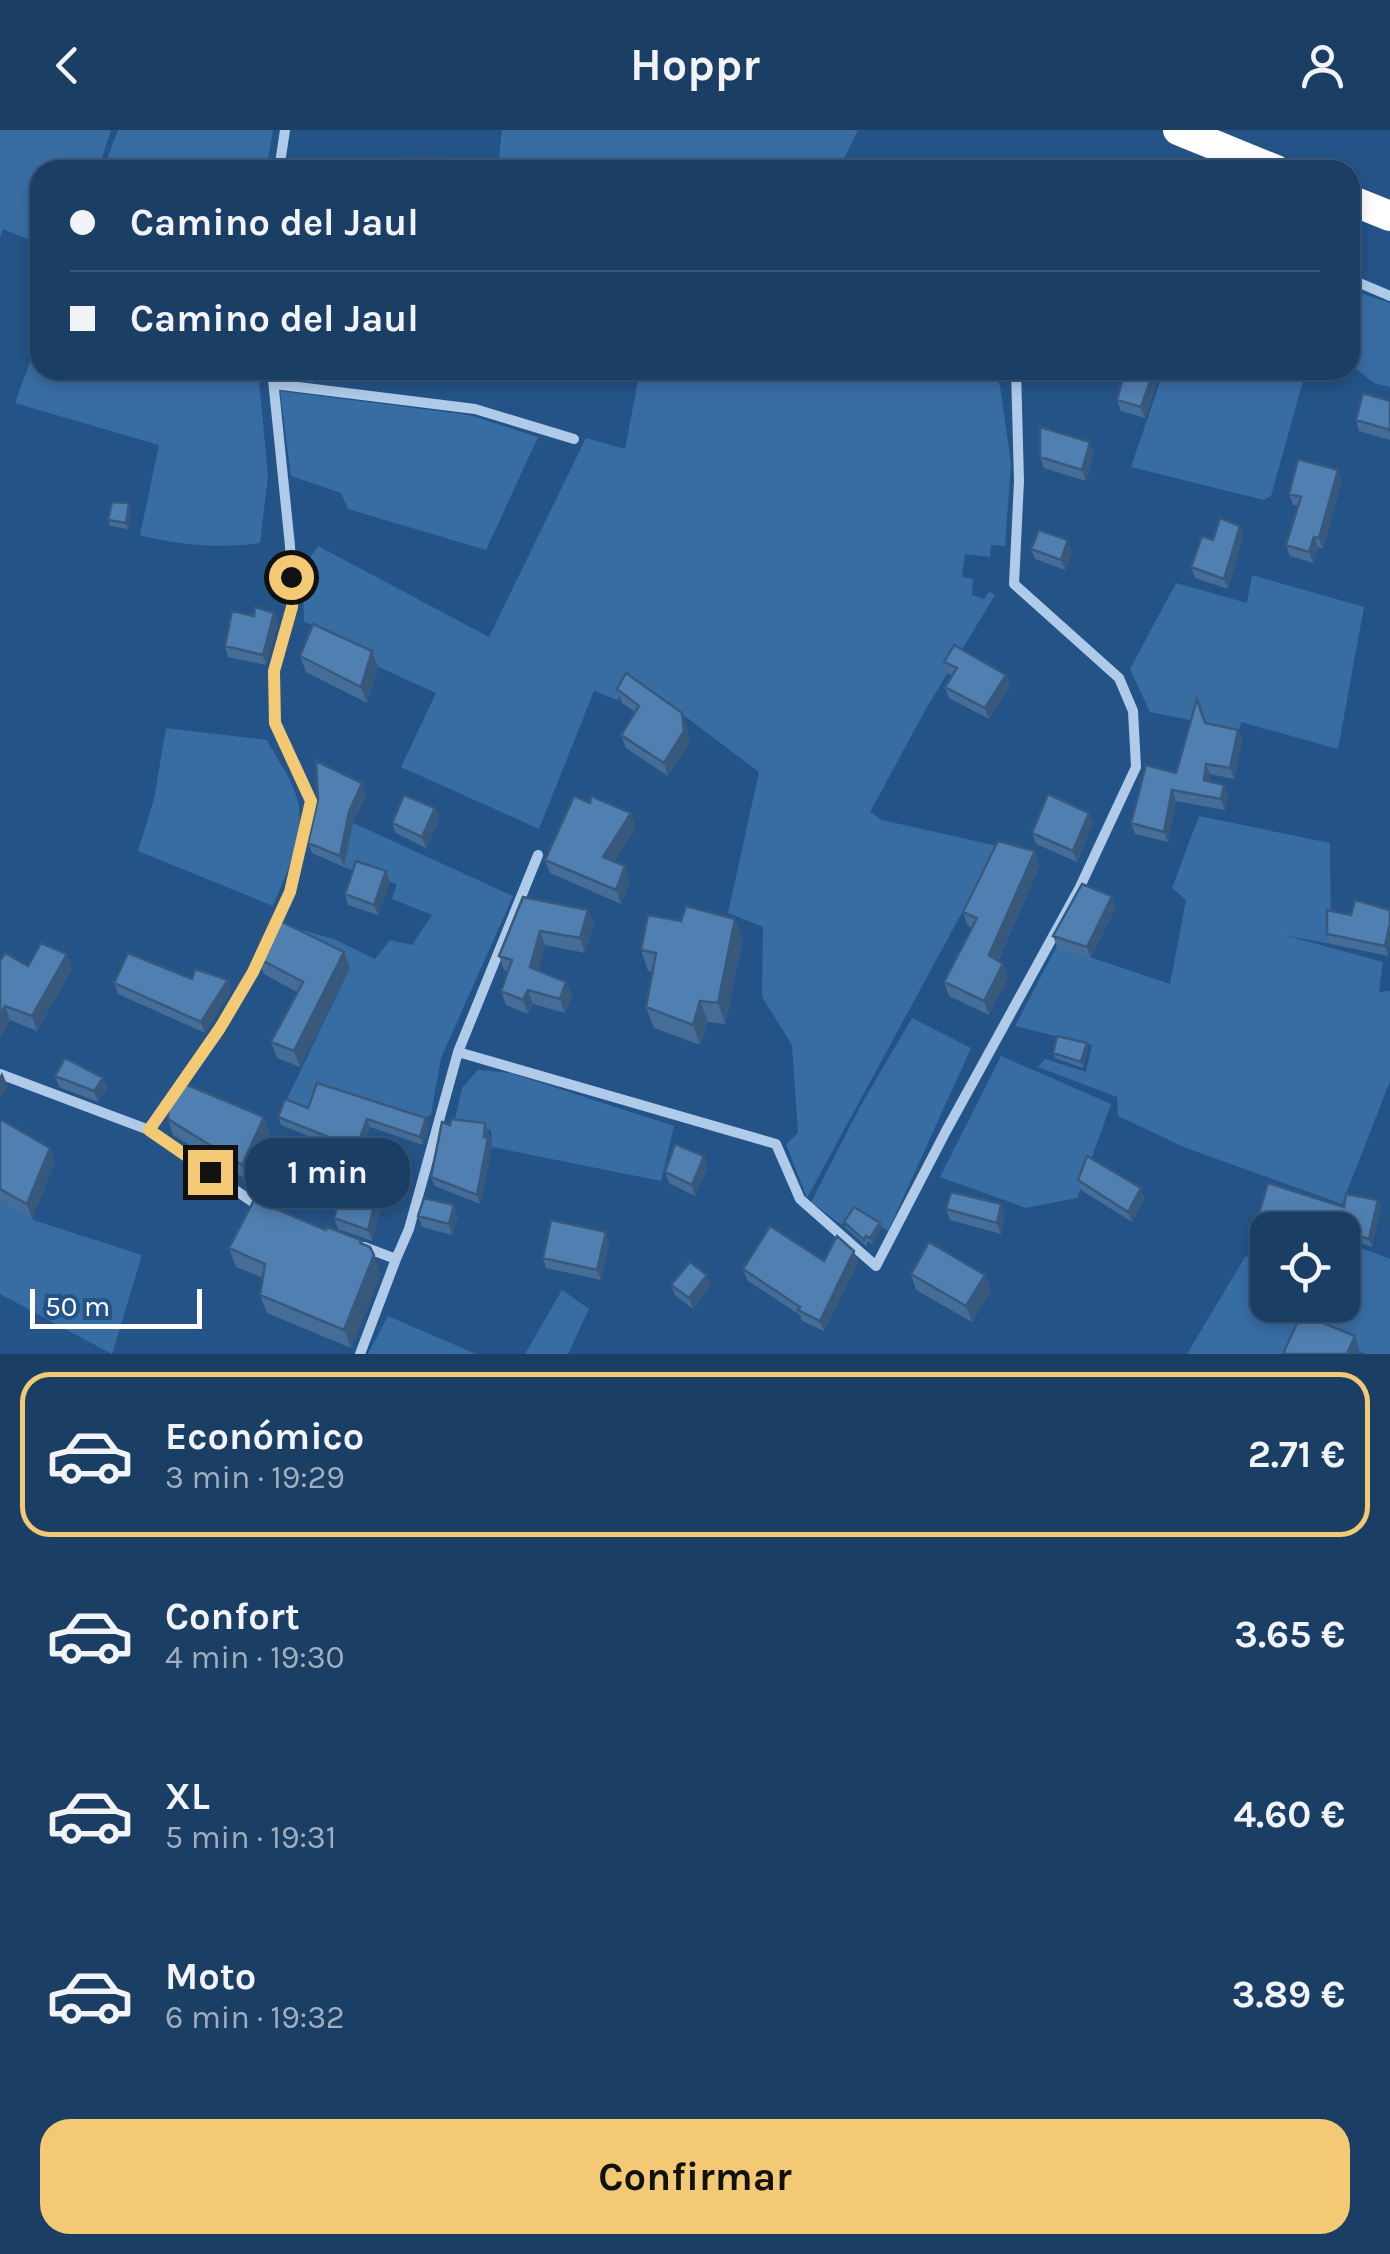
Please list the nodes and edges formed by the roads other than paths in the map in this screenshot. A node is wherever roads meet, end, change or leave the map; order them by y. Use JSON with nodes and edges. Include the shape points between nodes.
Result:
{"nodes":[{"id":1,"x":285,"y":130,"type":"edge"},
{"id":2,"x":1178,"y":130,"type":"edge"},
{"id":3,"x":280,"y":160,"type":"edge"},
{"id":4,"x":1252,"y":160,"type":"edge"},
{"id":5,"x":1360,"y":204,"type":"edge"},
{"id":6,"x":1390,"y":216,"type":"edge"},
{"id":7,"x":1360,"y":283,"type":"edge"},
{"id":8,"x":1390,"y":296,"type":"edge"},
{"id":9,"x":273,"y":380,"type":"edge"},
{"id":10,"x":1016,"y":380,"type":"edge"},
{"id":11,"x":274,"y":384,"type":"junction"},
{"id":12,"x":574,"y":439,"type":"dead end"},
{"id":13,"x":538,"y":855,"type":"dead end"},
{"id":14,"x":458,"y":1052,"type":"junction"},
{"id":15,"x":0,"y":1074,"type":"edge"},
{"id":16,"x":149,"y":1130,"type":"junction"},
{"id":17,"x":271,"y":1214,"type":"edge"},
{"id":18,"x":360,"y":1246,"type":"edge"},
{"id":19,"x":396,"y":1259,"type":"junction"},
{"id":20,"x":360,"y":1354,"type":"edge"}],
"edges":[{"from":1,"to":3,"type":"street"},
{"from":2,"to":4,"type":"highway"},
{"from":5,"to":6,"type":"highway"},
{"from":7,"to":8,"type":"street"},
{"from":9,"to":11,"type":"street"},
{"from":10,"to":14,"type":"street","via":[[1014,584],[1119,678],[1133,711],[1136,766],[1079,889],[876,1266],[800,1198],[776,1144]]},
{"from":11,"to":12,"type":"street","via":[[475,409]]},
{"from":11,"to":16,"type":"street","via":[[292,607],[274,671],[275,723],[311,801],[290,892],[253,972]]},
{"from":13,"to":14,"type":"street"},
{"from":14,"to":19,"type":"street"},
{"from":15,"to":16,"type":"street"},
{"from":16,"to":17,"type":"street"},
{"from":18,"to":19,"type":"street"},
{"from":19,"to":20,"type":"street"}]}
